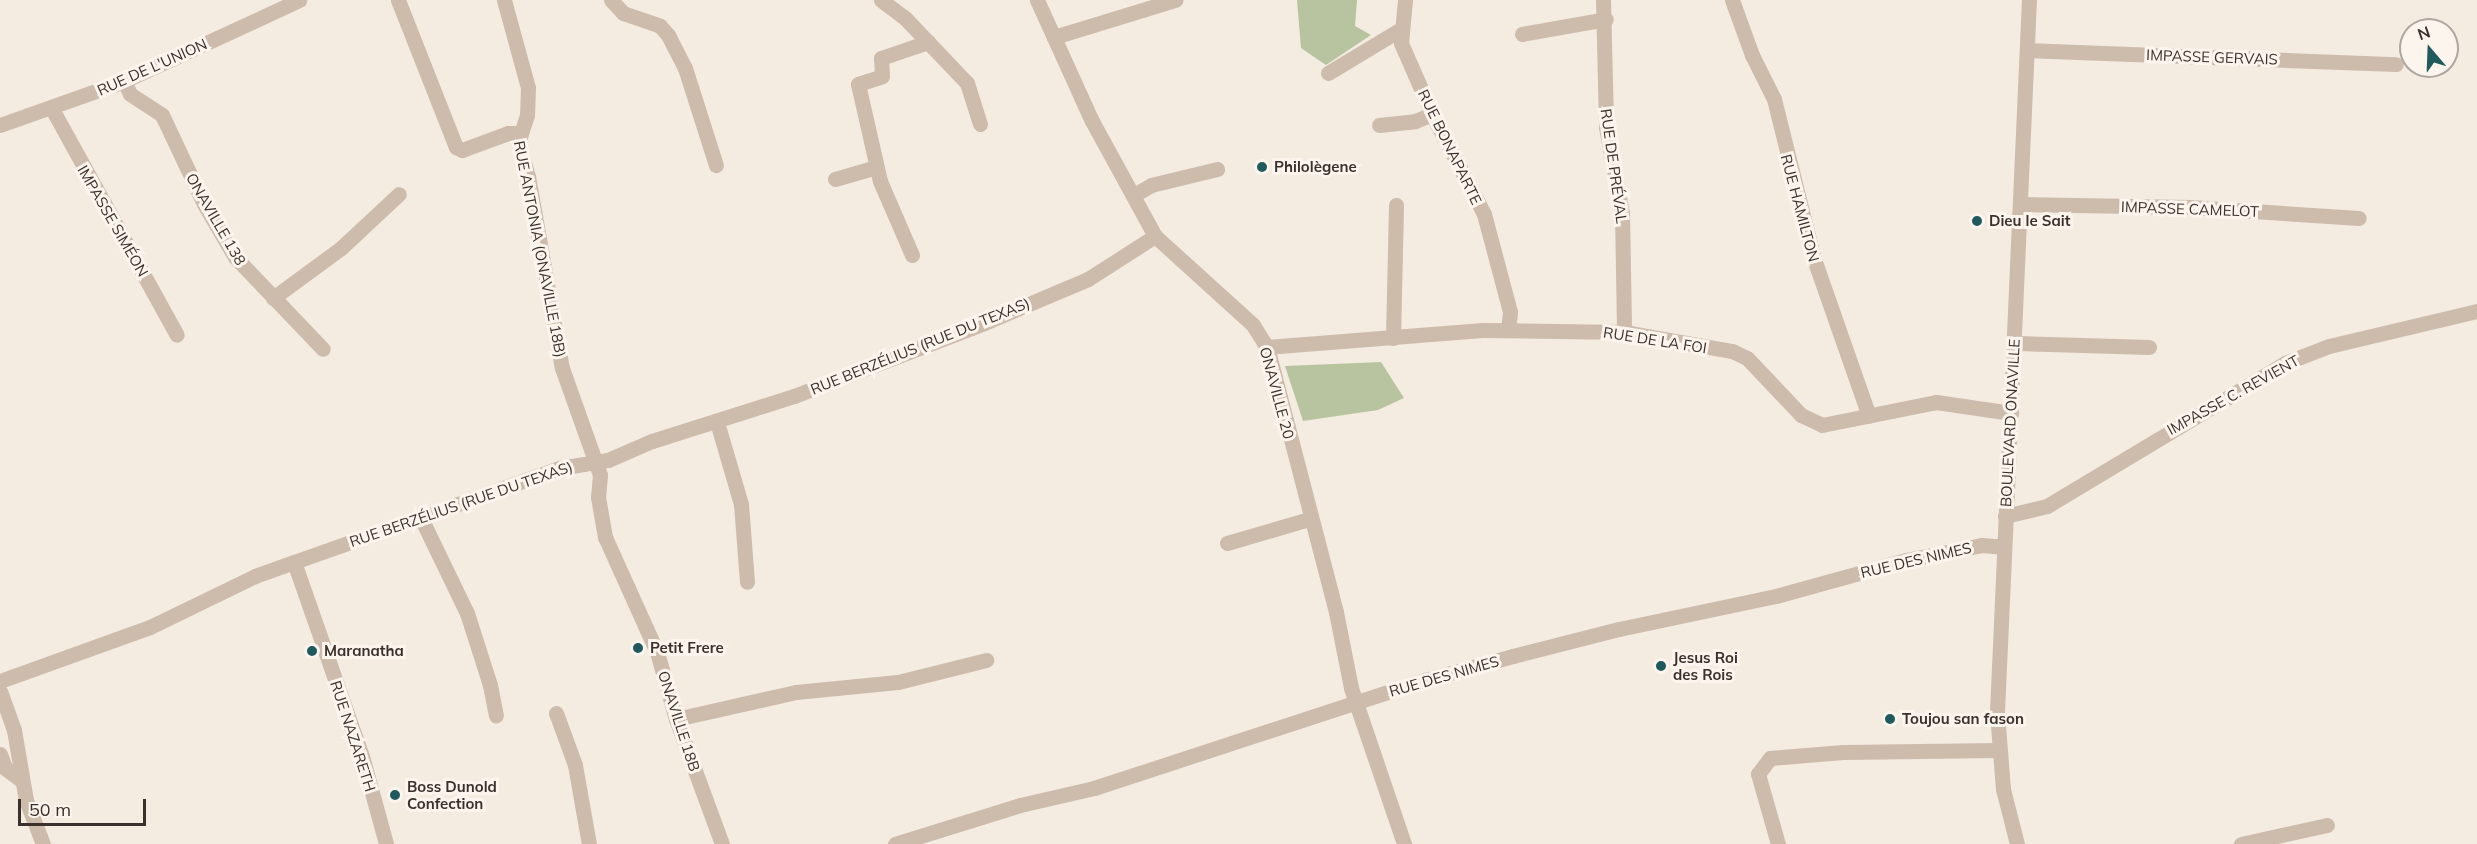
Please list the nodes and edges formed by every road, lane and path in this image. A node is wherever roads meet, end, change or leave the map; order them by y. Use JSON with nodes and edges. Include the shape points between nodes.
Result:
{"nodes":[{"id":1,"x":299,"y":0,"type":"edge"},
{"id":2,"x":398,"y":0,"type":"edge"},
{"id":3,"x":504,"y":0,"type":"edge"},
{"id":4,"x":611,"y":0,"type":"edge"},
{"id":5,"x":881,"y":0,"type":"edge"},
{"id":6,"x":1037,"y":0,"type":"edge"},
{"id":7,"x":1175,"y":0,"type":"edge"},
{"id":8,"x":1405,"y":0,"type":"edge"},
{"id":9,"x":1603,"y":0,"type":"edge"},
{"id":10,"x":1732,"y":0,"type":"edge"},
{"id":11,"x":2029,"y":0,"type":"edge"},
{"id":12,"x":1606,"y":19,"type":"junction"},
{"id":13,"x":1401,"y":29,"type":"junction"},
{"id":14,"x":1522,"y":34,"type":"dead end"},
{"id":15,"x":1054,"y":37,"type":"junction"},
{"id":16,"x":928,"y":42,"type":"junction"},
{"id":17,"x":2028,"y":50,"type":"junction"},
{"id":18,"x":2396,"y":63,"type":"dead end"},
{"id":19,"x":1328,"y":73,"type":"dead end"},
{"id":20,"x":124,"y":81,"type":"junction"},
{"id":21,"x":51,"y":107,"type":"junction"},
{"id":22,"x":1432,"y":114,"type":"junction"},
{"id":23,"x":980,"y":124,"type":"dead end"},
{"id":24,"x":0,"y":125,"type":"edge"},
{"id":25,"x":1379,"y":125,"type":"dead end"},
{"id":26,"x":519,"y":133,"type":"junction"},
{"id":27,"x":716,"y":165,"type":"dead end"},
{"id":28,"x":876,"y":167,"type":"junction"},
{"id":29,"x":1217,"y":169,"type":"dead end"},
{"id":30,"x":835,"y":179,"type":"dead end"},
{"id":31,"x":399,"y":194,"type":"dead end"},
{"id":32,"x":1134,"y":195,"type":"junction"},
{"id":33,"x":2020,"y":204,"type":"junction"},
{"id":34,"x":1395,"y":205,"type":"dead end"},
{"id":35,"x":2359,"y":218,"type":"dead end"},
{"id":36,"x":1155,"y":236,"type":"junction"},
{"id":37,"x":912,"y":255,"type":"dead end"},
{"id":38,"x":273,"y":298,"type":"junction"},
{"id":39,"x":2477,"y":311,"type":"edge"},
{"id":40,"x":1508,"y":330,"type":"junction"},
{"id":41,"x":1624,"y":332,"type":"junction"},
{"id":42,"x":177,"y":334,"type":"dead end"},
{"id":43,"x":1393,"y":338,"type":"junction"},
{"id":44,"x":2014,"y":343,"type":"junction"},
{"id":45,"x":1267,"y":347,"type":"junction"},
{"id":46,"x":2149,"y":347,"type":"dead end"},
{"id":47,"x":323,"y":349,"type":"dead end"},
{"id":48,"x":2010,"y":413,"type":"junction"},
{"id":49,"x":1869,"y":416,"type":"junction"},
{"id":50,"x":717,"y":422,"type":"junction"},
{"id":51,"x":596,"y":462,"type":"junction"},
{"id":52,"x":2005,"y":516,"type":"junction"},
{"id":53,"x":421,"y":518,"type":"junction"},
{"id":54,"x":1309,"y":519,"type":"junction"},
{"id":55,"x":1227,"y":543,"type":"dead end"},
{"id":56,"x":2003,"y":547,"type":"junction"},
{"id":57,"x":294,"y":562,"type":"junction"},
{"id":58,"x":747,"y":582,"type":"dead end"},
{"id":59,"x":986,"y":660,"type":"dead end"},
{"id":60,"x":0,"y":681,"type":"edge"},
{"id":61,"x":0,"y":691,"type":"edge"},
{"id":62,"x":1356,"y":702,"type":"junction"},
{"id":63,"x":556,"y":713,"type":"dead end"},
{"id":64,"x":496,"y":716,"type":"dead end"},
{"id":65,"x":676,"y":719,"type":"junction"},
{"id":66,"x":1998,"y":750,"type":"junction"},
{"id":67,"x":0,"y":754,"type":"edge"},
{"id":68,"x":22,"y":781,"type":"junction"},
{"id":69,"x":2327,"y":825,"type":"dead end"},
{"id":70,"x":43,"y":844,"type":"edge"},
{"id":71,"x":386,"y":844,"type":"edge"},
{"id":72,"x":589,"y":844,"type":"edge"},
{"id":73,"x":722,"y":844,"type":"edge"},
{"id":74,"x":895,"y":844,"type":"edge"},
{"id":75,"x":1404,"y":844,"type":"edge"},
{"id":76,"x":1778,"y":844,"type":"edge"},
{"id":77,"x":2017,"y":844,"type":"edge"},
{"id":78,"x":2241,"y":844,"type":"edge"}],
"edges":[{"from":1,"to":20,"type":"street","name":"RUE DE L'UNION"},
{"from":2,"to":26,"type":"street","via":[[456,147],[462,150],[508,133]]},
{"from":3,"to":26,"type":"street","name":"RUE ANTONIA (ONAVILLE 18B)","via":[[528,88],[527,115]]},
{"from":4,"to":27,"type":"street","via":[[623,13],[660,26],[668,34],[685,68]]},
{"from":5,"to":16,"type":"street"},
{"from":6,"to":15,"type":"street","name":"ONAVILLE 20"},
{"from":7,"to":15,"type":"street"},
{"from":8,"to":13,"type":"street","name":"RUE BONAPARTE"},
{"from":9,"to":12,"type":"street","name":"RUE DE PRÉVAL"},
{"from":10,"to":49,"type":"street","name":"RUE HAMILTON","via":[[1752,55],[1774,99],[1814,259]]},
{"from":11,"to":17,"type":"street","name":"BOULEVARD ONAVILLE"},
{"from":12,"to":14,"type":"street"},
{"from":12,"to":41,"type":"street","name":"RUE DE PRÉVAL","via":[[1605,106],[1610,155],[1620,194]]},
{"from":13,"to":19,"type":"street"},
{"from":13,"to":22,"type":"street","name":"RUE BONAPARTE","via":[[1407,59]]},
{"from":15,"to":32,"type":"street","name":"ONAVILLE 20","via":[[1079,95]]},
{"from":16,"to":23,"type":"street","via":[[968,83]]},
{"from":16,"to":28,"type":"street","via":[[881,58],[882,76],[858,84]]},
{"from":17,"to":18,"type":"street","name":"IMPASSE GERVAIS"},
{"from":17,"to":33,"type":"street","name":"BOULEVARD ONAVILLE"},
{"from":20,"to":21,"type":"street","name":"RUE DE L'UNION"},
{"from":20,"to":38,"type":"street","name":"ONAVILLE 138","via":[[130,94],[162,115],[220,232],[252,278]]},
{"from":21,"to":24,"type":"street","name":"RUE DE L'UNION"},
{"from":21,"to":42,"type":"street","name":"IMPASSE SIMÉON"},
{"from":22,"to":25,"type":"street","via":[[1415,121]]},
{"from":22,"to":40,"type":"street","name":"RUE BONAPARTE","via":[[1484,214],[1510,312]]},
{"from":26,"to":51,"type":"street","name":"RUE ANTONIA (ONAVILLE 18B)","via":[[562,368]]},
{"from":28,"to":30,"type":"street"},
{"from":28,"to":37,"type":"street"},
{"from":29,"to":32,"type":"street","via":[[1151,185]]},
{"from":31,"to":38,"type":"street","via":[[340,248]]},
{"from":32,"to":36,"type":"street","name":"ONAVILLE 20"},
{"from":33,"to":35,"type":"street","name":"IMPASSE CAMELOT","via":[[2190,207]]},
{"from":33,"to":44,"type":"street","name":"BOULEVARD ONAVILLE"},
{"from":34,"to":43,"type":"street"},
{"from":36,"to":45,"type":"street","name":"ONAVILLE 20","via":[[1253,325]]},
{"from":36,"to":50,"type":"street","name":"RUE BERZÉLIUS (RUE DU TEXAS)","via":[[1088,279],[984,323]]},
{"from":38,"to":47,"type":"street","name":"ONAVILLE 138"},
{"from":39,"to":52,"type":"street","name":"IMPASSE C. REVIENT","via":[[2329,346],[2285,363],[2047,506]]},
{"from":40,"to":41,"type":"street","name":"RUE DE LA FOI"},
{"from":40,"to":43,"type":"street","name":"RUE DE LA FOI"},
{"from":41,"to":49,"type":"street","name":"RUE DE LA FOI","via":[[1740,354],[1810,422],[1822,425]]},
{"from":43,"to":45,"type":"street","name":"RUE DE LA FOI"},
{"from":44,"to":46,"type":"street"},
{"from":44,"to":48,"type":"street","name":"BOULEVARD ONAVILLE"},
{"from":45,"to":54,"type":"street","name":"ONAVILLE 20"},
{"from":48,"to":49,"type":"street","name":"RUE DE LA FOI","via":[[1936,402]]},
{"from":48,"to":52,"type":"street","name":"BOULEVARD ONAVILLE"},
{"from":50,"to":51,"type":"street","name":"RUE BERZÉLIUS (RUE DU TEXAS)"},
{"from":50,"to":58,"type":"street","via":[[741,504]]},
{"from":51,"to":53,"type":"street","name":"RUE BERZÉLIUS (RUE DU TEXAS)","via":[[560,468]]},
{"from":51,"to":65,"type":"street","name":"ONAVILLE 18B","via":[[605,537],[657,652]]},
{"from":52,"to":56,"type":"street","name":"BOULEVARD ONAVILLE"},
{"from":53,"to":57,"type":"street","name":"RUE BERZÉLIUS (RUE DU TEXAS)"},
{"from":53,"to":64,"type":"street","via":[[467,613]]},
{"from":54,"to":55,"type":"street"},
{"from":54,"to":62,"type":"street","name":"ONAVILLE 20"},
{"from":56,"to":62,"type":"street","name":"RUE DES NIMES","via":[[1982,545],[1906,560],[1776,596],[1534,651]]},
{"from":56,"to":66,"type":"street","name":"BOULEVARD ONAVILLE"},
{"from":57,"to":60,"type":"street","name":"RUE BERZÉLIUS (RUE DU TEXAS)","via":[[255,576],[150,627]]},
{"from":57,"to":71,"type":"street","name":"RUE NAZARETH","via":[[362,756]]},
{"from":59,"to":65,"type":"street","via":[[898,682],[796,692]]},
{"from":61,"to":68,"type":"street","via":[[14,730]]},
{"from":62,"to":74,"type":"street","name":"RUE DES NIMES","via":[[1094,788]]},
{"from":62,"to":75,"type":"street","name":"ONAVILLE 20"},
{"from":63,"to":72,"type":"street","via":[[576,765]]},
{"from":65,"to":73,"type":"street","name":"ONAVILLE 18B"},
{"from":66,"to":76,"type":"street","via":[[1844,752],[1770,758],[1758,774]]},
{"from":66,"to":77,"type":"street","name":"BOULEVARD ONAVILLE"},
{"from":67,"to":68,"type":"street","via":[[5,768]]},
{"from":68,"to":70,"type":"street"},
{"from":69,"to":78,"type":"street"}]}
